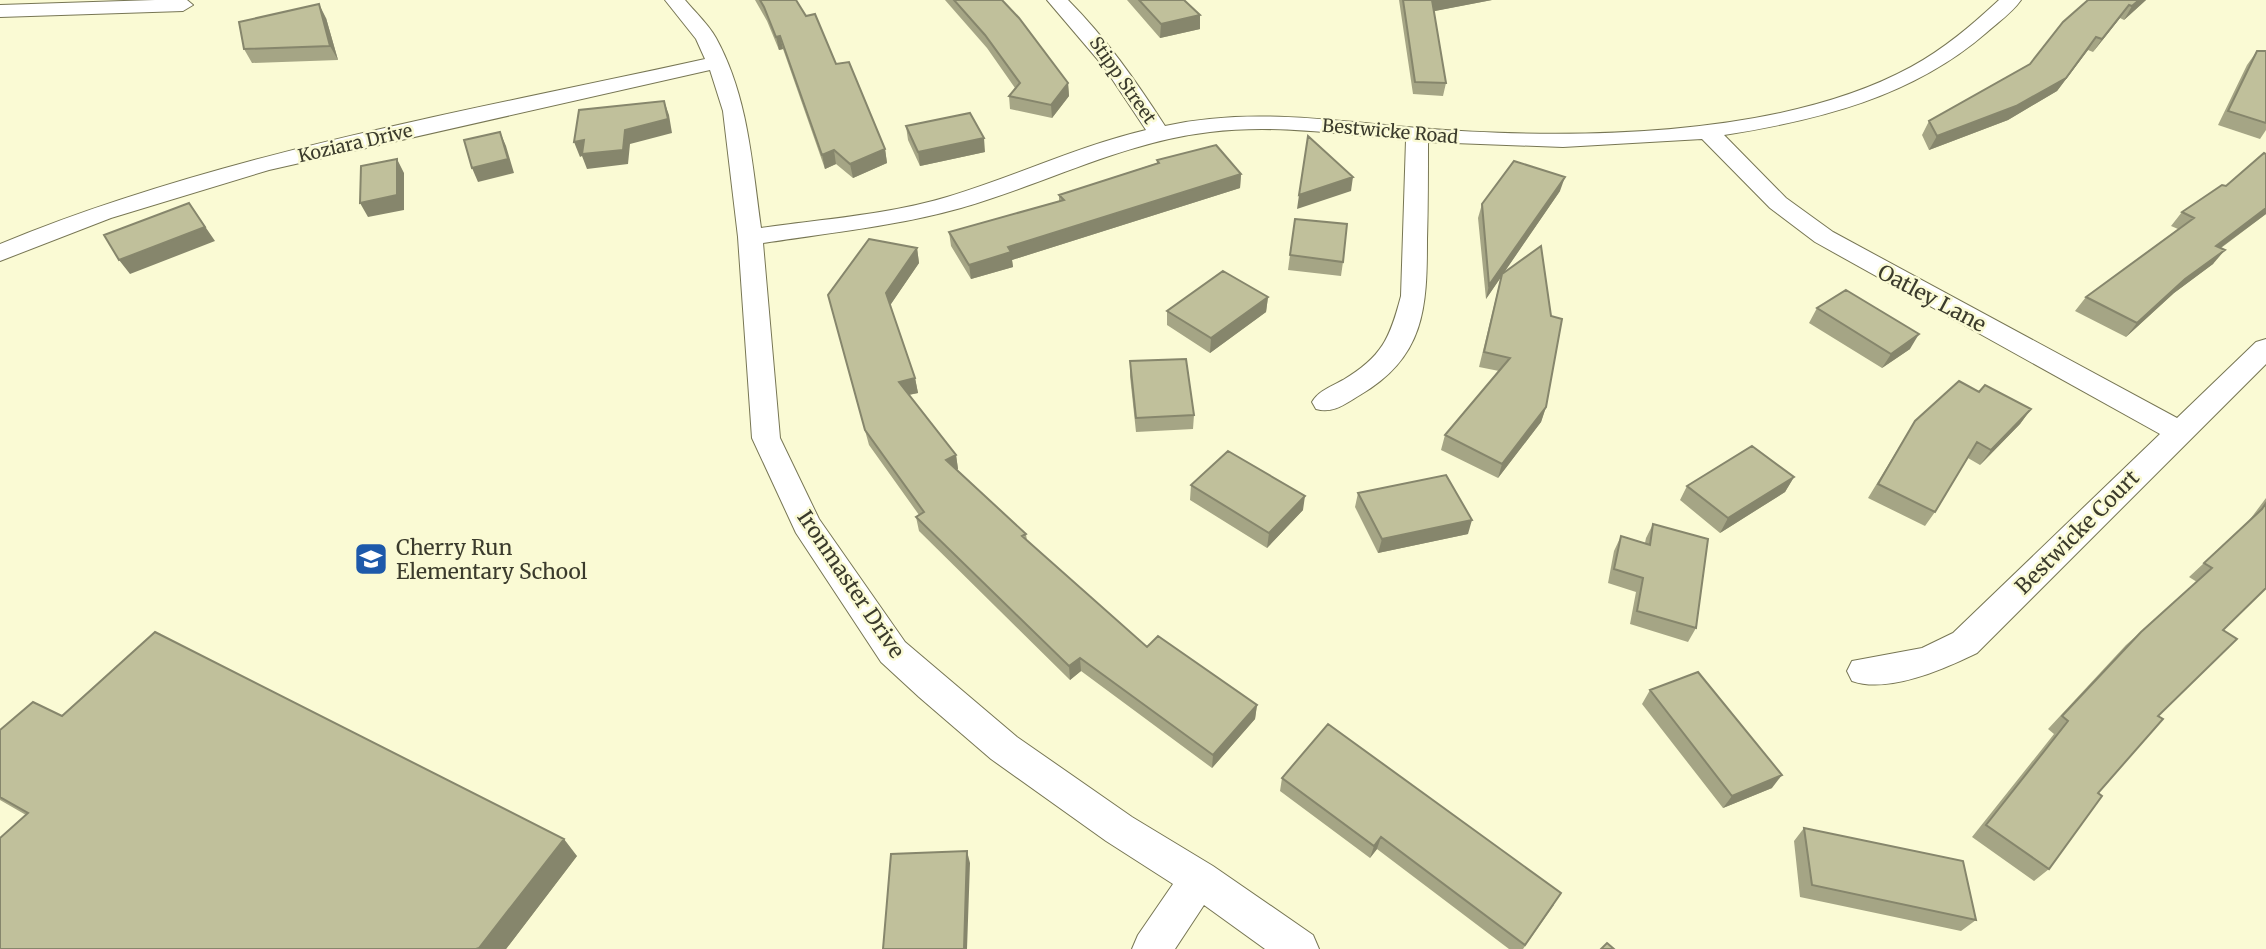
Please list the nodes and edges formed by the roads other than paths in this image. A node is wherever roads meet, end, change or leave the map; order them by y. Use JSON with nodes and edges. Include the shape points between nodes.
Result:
{"nodes":[{"id":1,"x":675,"y":0,"type":"edge"},
{"id":2,"x":1057,"y":0,"type":"edge"},
{"id":3,"x":2011,"y":0,"type":"edge"},
{"id":4,"x":183,"y":5,"type":"dead end"},
{"id":5,"x":0,"y":11,"type":"edge"},
{"id":6,"x":718,"y":62,"type":"junction"},
{"id":7,"x":1158,"y":132,"type":"junction"},
{"id":8,"x":1709,"y":133,"type":"junction"},
{"id":9,"x":1417,"y":135,"type":"junction"},
{"id":10,"x":750,"y":237,"type":"junction"},
{"id":11,"x":0,"y":253,"type":"edge"},
{"id":12,"x":2266,"y":348,"type":"edge"},
{"id":13,"x":1326,"y":402,"type":"dead end"},
{"id":14,"x":2178,"y":431,"type":"junction"},
{"id":15,"x":1864,"y":671,"type":"dead end"},
{"id":16,"x":1199,"y":879,"type":"junction"},
{"id":17,"x":1152,"y":949,"type":"edge"},
{"id":18,"x":1299,"y":949,"type":"edge"}],
"edges":[{"from":1,"to":6,"type":"street","name":"Ironmaster Drive","via":[[706,38]]},
{"from":2,"to":7,"type":"street","name":"Stipp Street","via":[[1114,62]]},
{"from":3,"to":8,"type":"street","name":"Bestwicke Road","via":[[1966,40],[1918,72],[1879,90],[1831,106]]},
{"from":4,"to":5,"type":"street"},
{"from":6,"to":10,"type":"street","name":"Ironmaster Drive","via":[[734,111]]},
{"from":6,"to":11,"type":"street","name":"Koziara Drive","via":[[228,173],[91,217]]},
{"from":7,"to":9,"type":"street","name":"Bestwicke Road","via":[[1286,122]]},
{"from":7,"to":10,"type":"street","name":"Bestwicke Road","via":[[949,204]]},
{"from":8,"to":9,"type":"street","name":"Bestwicke Road","via":[[1566,140]]},
{"from":8,"to":14,"type":"street","name":"Oatley Lane","via":[[1779,203],[1824,237]]},
{"from":9,"to":13,"type":"street","via":[[1414,296],[1408,322],[1398,349],[1377,374]]},
{"from":10,"to":16,"type":"street","name":"Ironmaster Drive","via":[[766,438],[807,525],[893,652],[1004,748]]},
{"from":12,"to":14,"type":"street","name":"Bestwicke Court"},
{"from":14,"to":15,"type":"street","name":"Bestwicke Court","via":[[1965,643],[1927,662]]},
{"from":16,"to":17,"type":"street"},
{"from":16,"to":18,"type":"street","name":"Ironmaster Drive"}]}
